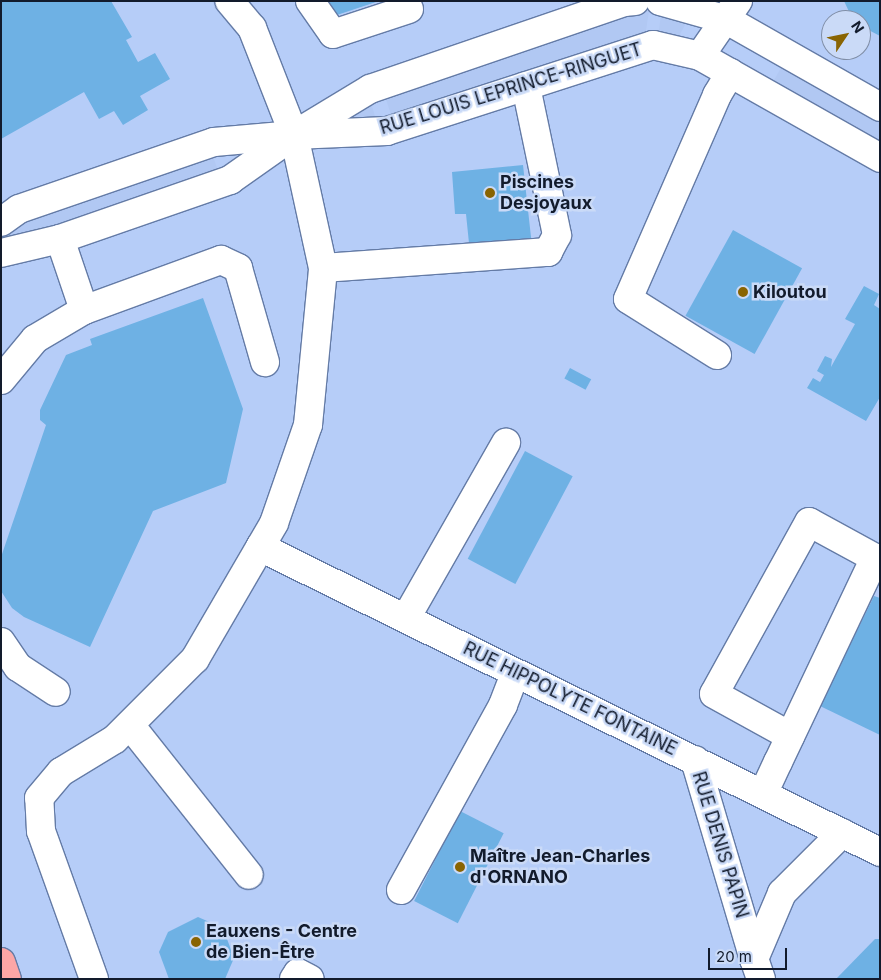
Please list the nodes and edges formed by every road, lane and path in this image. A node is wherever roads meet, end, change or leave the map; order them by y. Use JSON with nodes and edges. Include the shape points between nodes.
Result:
{"nodes":[{"id":1,"x":229,"y":1,"type":"edge"},
{"id":2,"x":310,"y":1,"type":"edge"},
{"id":3,"x":635,"y":1,"type":"edge"},
{"id":4,"x":660,"y":1,"type":"edge"},
{"id":5,"x":590,"y":7,"type":"edge"},
{"id":6,"x":409,"y":9,"type":"dead end"},
{"id":7,"x":732,"y":10,"type":"edge"},
{"id":8,"x":700,"y":56,"type":"junction"},
{"id":9,"x":730,"y":73,"type":"junction"},
{"id":10,"x":526,"y":86,"type":"junction"},
{"id":11,"x":880,"y":107,"type":"edge"},
{"id":12,"x":294,"y":135,"type":"junction"},
{"id":13,"x":880,"y":158,"type":"edge"},
{"id":14,"x":1,"y":222,"type":"edge"},
{"id":15,"x":60,"y":239,"type":"junction"},
{"id":16,"x":1,"y":253,"type":"edge"},
{"id":17,"x":323,"y":268,"type":"junction"},
{"id":18,"x":84,"y":310,"type":"junction"},
{"id":19,"x":717,"y":355,"type":"dead end"},
{"id":20,"x":265,"y":362,"type":"dead end"},
{"id":21,"x":1,"y":380,"type":"edge"},
{"id":22,"x":506,"y":443,"type":"dead end"},
{"id":23,"x":260,"y":547,"type":"junction"},
{"id":24,"x":406,"y":618,"type":"junction"},
{"id":25,"x":1,"y":642,"type":"edge"},
{"id":26,"x":515,"y":673,"type":"junction"},
{"id":27,"x":56,"y":692,"type":"dead end"},
{"id":28,"x":130,"y":725,"type":"junction"},
{"id":29,"x":790,"y":736,"type":"junction"},
{"id":30,"x":695,"y":760,"type":"junction"},
{"id":31,"x":763,"y":794,"type":"junction"},
{"id":32,"x":842,"y":833,"type":"junction"},
{"id":33,"x":880,"y":852,"type":"edge"},
{"id":34,"x":248,"y":875,"type":"dead end"},
{"id":35,"x":401,"y":890,"type":"dead end"},
{"id":36,"x":1,"y":962,"type":"edge"},
{"id":37,"x":757,"y":969,"type":"edge"},
{"id":38,"x":7,"y":979,"type":"edge"},
{"id":39,"x":94,"y":979,"type":"edge"},
{"id":40,"x":294,"y":979,"type":"edge"},
{"id":41,"x":310,"y":979,"type":"edge"}],
"edges":[{"from":1,"to":12,"type":"street","via":[[252,28]]},
{"from":2,"to":6,"type":"street","via":[[333,34]]},
{"from":3,"to":5,"type":"street","name":"RUE LOUIS LEPRINCE-RINGUET"},
{"from":4,"to":7,"type":"street"},
{"from":5,"to":12,"type":"street","name":"RUE LOUIS LEPRINCE-RINGUET","via":[[370,89]]},
{"from":7,"to":8,"type":"street"},
{"from":7,"to":11,"type":"street"},
{"from":8,"to":9,"type":"street","name":"RUE LOUIS LEPRINCE-RINGUET"},
{"from":8,"to":10,"type":"street","name":"RUE LOUIS LEPRINCE-RINGUET","via":[[654,45]]},
{"from":9,"to":13,"type":"street","name":"RUE LOUIS LEPRINCE-RINGUET"},
{"from":9,"to":19,"type":"street","via":[[717,95],[628,300]]},
{"from":10,"to":12,"type":"street","name":"RUE LOUIS LEPRINCE-RINGUET","via":[[387,131]]},
{"from":10,"to":17,"type":"street","via":[[557,234],[548,252]]},
{"from":12,"to":14,"type":"street","name":"RUE LOUIS LEPRINCE-RINGUET","via":[[214,142],[19,209]]},
{"from":12,"to":15,"type":"street","name":"RUE LOUIS LEPRINCE-RINGUET","via":[[230,180]]},
{"from":12,"to":17,"type":"street"},
{"from":15,"to":16,"type":"street","name":"RUE LOUIS LEPRINCE-RINGUET"},
{"from":15,"to":18,"type":"street"},
{"from":17,"to":23,"type":"street","via":[[308,425],[274,522]]},
{"from":18,"to":20,"type":"street","via":[[222,260],[238,268]]},
{"from":18,"to":21,"type":"street","via":[[35,339]]},
{"from":22,"to":24,"type":"street"},
{"from":23,"to":24,"type":"street","name":"RUE HIPPOLYTE FONTAINE"},
{"from":23,"to":28,"type":"street","via":[[195,659]]},
{"from":24,"to":26,"type":"street","name":"RUE HIPPOLYTE FONTAINE"},
{"from":25,"to":27,"type":"street","via":[[18,667]]},
{"from":26,"to":30,"type":"street","name":"RUE HIPPOLYTE FONTAINE"},
{"from":26,"to":35,"type":"street","via":[[503,705]]},
{"from":28,"to":34,"type":"street"},
{"from":28,"to":39,"type":"street","via":[[115,739],[61,772],[39,798],[41,832]]},
{"from":29,"to":29,"type":"street","via":[[875,558],[809,522],[714,694]]},
{"from":29,"to":31,"type":"street"},
{"from":30,"to":31,"type":"street","name":"RUE HIPPOLYTE FONTAINE"},
{"from":30,"to":37,"type":"street","name":"RUE DENIS PAPIN"},
{"from":31,"to":32,"type":"street","name":"RUE HIPPOLYTE FONTAINE"},
{"from":32,"to":33,"type":"street","name":"RUE HIPPOLYTE FONTAINE"},
{"from":32,"to":37,"type":"street","name":"RUE DENIS PAPIN","via":[[782,893]]},
{"from":36,"to":38,"type":"main road"},
{"from":40,"to":41,"type":"street","via":[[298,973]]}]}
